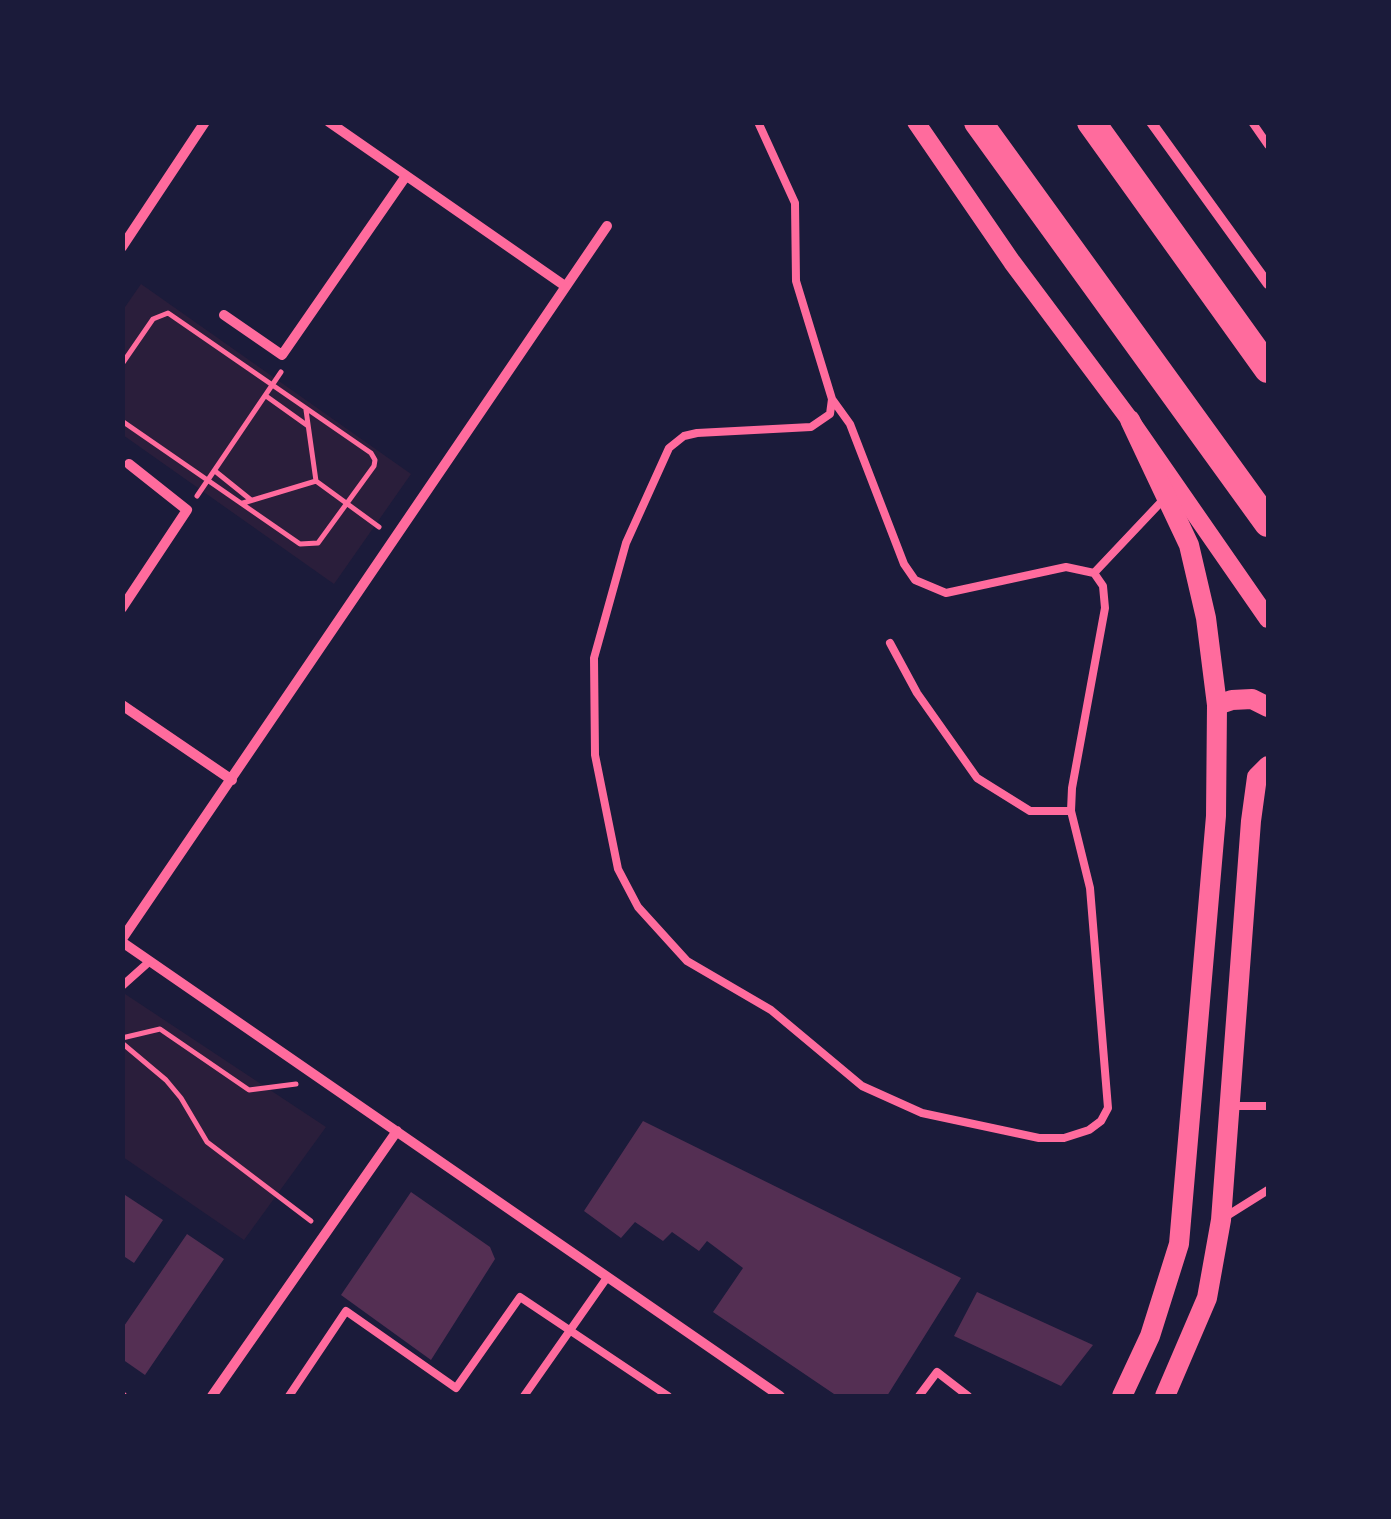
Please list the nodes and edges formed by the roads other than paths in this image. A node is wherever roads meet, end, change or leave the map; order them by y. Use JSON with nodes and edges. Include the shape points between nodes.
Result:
{"nodes":[{"id":1,"x":205,"y":122,"type":"edge"},
{"id":2,"x":328,"y":122,"type":"edge"},
{"id":3,"x":758,"y":122,"type":"edge"},
{"id":4,"x":916,"y":122,"type":"edge"},
{"id":5,"x":978,"y":122,"type":"edge"},
{"id":6,"x":1091,"y":122,"type":"edge"},
{"id":7,"x":1151,"y":122,"type":"edge"},
{"id":8,"x":1252,"y":122,"type":"edge"},
{"id":9,"x":1268,"y":145,"type":"edge"},
{"id":10,"x":406,"y":176,"type":"junction"},
{"id":11,"x":607,"y":226,"type":"dead end"},
{"id":12,"x":122,"y":247,"type":"edge"},
{"id":13,"x":1268,"y":284,"type":"edge"},
{"id":14,"x":566,"y":286,"type":"junction"},
{"id":15,"x":224,"y":316,"type":"dead end"},
{"id":16,"x":1268,"y":369,"type":"edge"},
{"id":17,"x":832,"y":399,"type":"junction"},
{"id":18,"x":1130,"y":420,"type":"junction"},
{"id":19,"x":128,"y":464,"type":"dead end"},
{"id":20,"x":1166,"y":497,"type":"junction"},
{"id":21,"x":1268,"y":523,"type":"edge"},
{"id":22,"x":1094,"y":573,"type":"junction"},
{"id":23,"x":122,"y":608,"type":"edge"},
{"id":24,"x":1268,"y":619,"type":"edge"},
{"id":25,"x":890,"y":642,"type":"dead end"},
{"id":26,"x":122,"y":705,"type":"edge"},
{"id":27,"x":1217,"y":706,"type":"junction"},
{"id":28,"x":1268,"y":706,"type":"edge"},
{"id":29,"x":1268,"y":766,"type":"edge"},
{"id":30,"x":232,"y":780,"type":"junction"},
{"id":31,"x":1071,"y":811,"type":"junction"},
{"id":32,"x":122,"y":941,"type":"edge"},
{"id":33,"x":150,"y":961,"type":"junction"},
{"id":34,"x":122,"y":986,"type":"edge"},
{"id":35,"x":1230,"y":1106,"type":"junction"},
{"id":36,"x":1268,"y":1106,"type":"edge"},
{"id":37,"x":396,"y":1131,"type":"junction"},
{"id":38,"x":1268,"y":1190,"type":"edge"},
{"id":39,"x":1222,"y":1220,"type":"junction"},
{"id":40,"x":606,"y":1278,"type":"junction"},
{"id":41,"x":571,"y":1330,"type":"junction"},
{"id":42,"x":214,"y":1396,"type":"edge"},
{"id":43,"x":289,"y":1396,"type":"edge"},
{"id":44,"x":524,"y":1396,"type":"edge"},
{"id":45,"x":668,"y":1396,"type":"edge"},
{"id":46,"x":780,"y":1396,"type":"edge"},
{"id":47,"x":920,"y":1396,"type":"edge"},
{"id":48,"x":968,"y":1396,"type":"edge"},
{"id":49,"x":1122,"y":1396,"type":"edge"},
{"id":50,"x":1164,"y":1396,"type":"edge"}],
"edges":[{"from":1,"to":12,"type":"street"},
{"from":2,"to":10,"type":"street"},
{"from":3,"to":17,"type":"lane","via":[[795,203],[796,281]]},
{"from":4,"to":18,"type":"street"},
{"from":5,"to":21,"type":"highway"},
{"from":6,"to":16,"type":"highway"},
{"from":7,"to":13,"type":"street"},
{"from":8,"to":9,"type":"lane"},
{"from":10,"to":14,"type":"street"},
{"from":10,"to":15,"type":"street","via":[[282,355]]},
{"from":11,"to":14,"type":"street"},
{"from":14,"to":30,"type":"street"},
{"from":17,"to":22,"type":"lane","via":[[850,424],[915,580],[946,594],[1066,567]]},
{"from":17,"to":31,"type":"lane","via":[[830,414],[811,427],[684,436],[669,448],[626,543],[594,658],[595,755],[618,869],[638,907],[687,961],[772,1010],[862,1086],[922,1113],[1064,1138],[1089,1130],[1108,1108],[1090,888]]},
{"from":18,"to":20,"type":"main road"},
{"from":18,"to":24,"type":"street"},
{"from":19,"to":23,"type":"street","via":[[187,510]]},
{"from":20,"to":22,"type":"lane"},
{"from":20,"to":27,"type":"main road","via":[[1189,545]]},
{"from":22,"to":31,"type":"lane","via":[[1105,608]]},
{"from":25,"to":31,"type":"lane","via":[[977,778],[1030,812]]},
{"from":26,"to":30,"type":"street"},
{"from":27,"to":28,"type":"main road","via":[[1252,699]]},
{"from":27,"to":49,"type":"main road","via":[[1216,816],[1179,1244],[1150,1336]]},
{"from":29,"to":35,"type":"main road","via":[[1257,777],[1251,821]]},
{"from":30,"to":32,"type":"street"},
{"from":32,"to":33,"type":"street"},
{"from":33,"to":34,"type":"lane"},
{"from":33,"to":37,"type":"street"},
{"from":35,"to":36,"type":"lane"},
{"from":35,"to":39,"type":"main road"},
{"from":37,"to":40,"type":"street"},
{"from":37,"to":42,"type":"street"},
{"from":38,"to":39,"type":"lane"},
{"from":39,"to":50,"type":"main road","via":[[1207,1298]]},
{"from":40,"to":41,"type":"lane"},
{"from":40,"to":46,"type":"street"},
{"from":41,"to":43,"type":"lane","via":[[520,1296],[456,1388],[346,1311]]},
{"from":41,"to":44,"type":"lane"},
{"from":41,"to":45,"type":"lane"},
{"from":47,"to":48,"type":"lane","via":[[937,1372]]}]}
